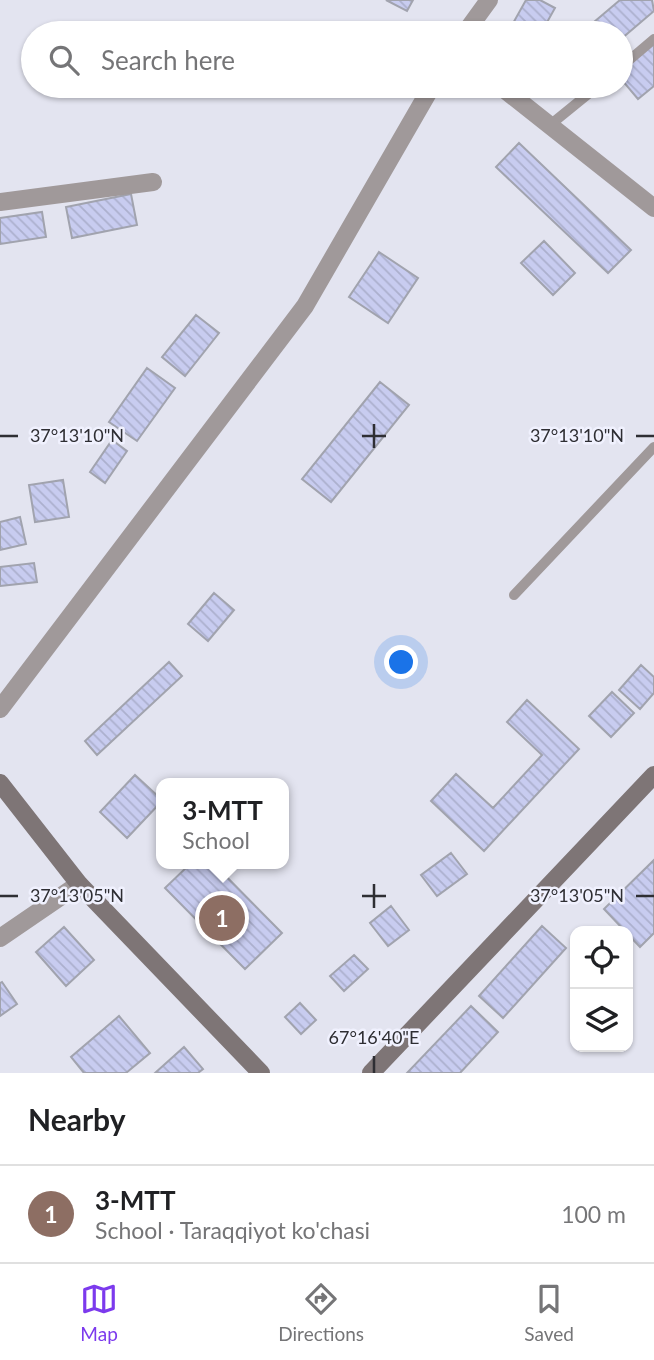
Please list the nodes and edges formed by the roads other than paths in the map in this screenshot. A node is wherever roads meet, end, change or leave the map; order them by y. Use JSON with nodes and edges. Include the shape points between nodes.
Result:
{"nodes":[{"id":1,"x":489,"y":0,"type":"edge"},
{"id":2,"x":473,"y":21,"type":"edge"},
{"id":3,"x":654,"y":39,"type":"edge"},
{"id":4,"x":633,"y":56,"type":"edge"},
{"id":5,"x":425,"y":98,"type":"edge"},
{"id":6,"x":515,"y":98,"type":"edge"},
{"id":7,"x":583,"y":98,"type":"edge"},
{"id":8,"x":550,"y":125,"type":"junction"},
{"id":9,"x":153,"y":182,"type":"dead end"},
{"id":10,"x":0,"y":202,"type":"edge"},
{"id":11,"x":654,"y":208,"type":"edge"},
{"id":12,"x":654,"y":447,"type":"edge"},
{"id":13,"x":513,"y":595,"type":"dead end"},
{"id":14,"x":0,"y":709,"type":"edge"},
{"id":15,"x":654,"y":775,"type":"edge"},
{"id":16,"x":0,"y":783,"type":"edge"},
{"id":17,"x":79,"y":884,"type":"junction"},
{"id":18,"x":0,"y":939,"type":"edge"},
{"id":19,"x":261,"y":1073,"type":"edge"},
{"id":20,"x":371,"y":1073,"type":"edge"}],
"edges":[{"from":1,"to":2,"type":"street"},
{"from":3,"to":4,"type":"lane"},
{"from":5,"to":14,"type":"street","via":[[305,306]]},
{"from":6,"to":8,"type":"street"},
{"from":7,"to":8,"type":"lane"},
{"from":8,"to":11,"type":"street"},
{"from":9,"to":10,"type":"street"},
{"from":12,"to":13,"type":"lane"},
{"from":15,"to":20,"type":"main road"},
{"from":16,"to":17,"type":"main road"},
{"from":17,"to":18,"type":"street"},
{"from":17,"to":19,"type":"main road"}]}
